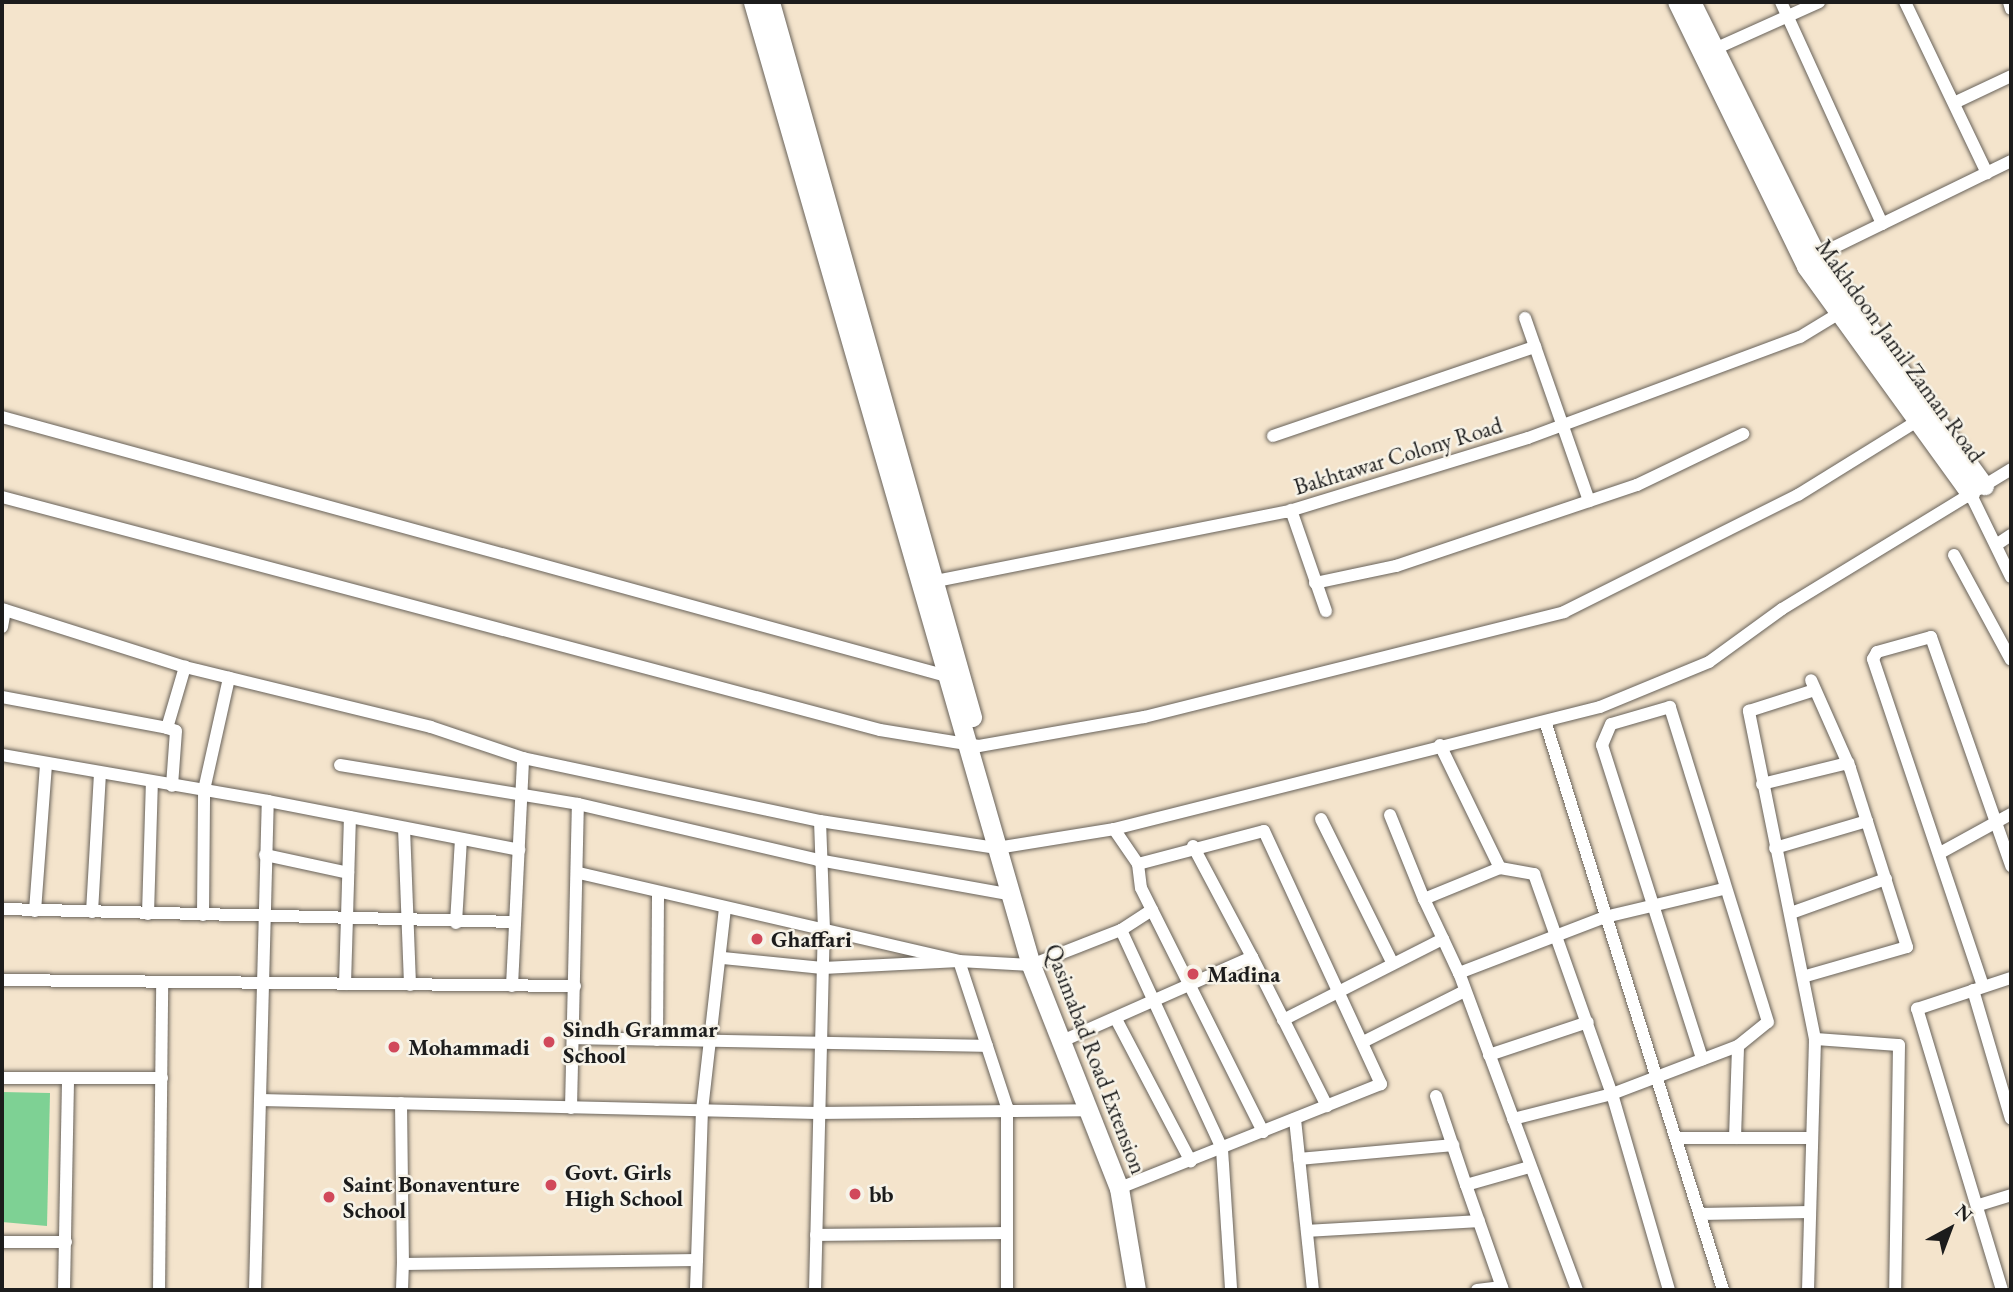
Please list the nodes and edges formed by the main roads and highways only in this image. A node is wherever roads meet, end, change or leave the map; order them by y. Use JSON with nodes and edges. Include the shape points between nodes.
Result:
{"nodes":[{"id":1,"x":753,"y":2,"type":"edge"},
{"id":2,"x":770,"y":2,"type":"edge"},
{"id":3,"x":973,"y":744,"type":"junction"},
{"id":4,"x":1136,"y":1290,"type":"edge"}],
"edges":[{"from":1,"to":3,"type":"main road","via":[[947,676]]},
{"from":2,"to":3,"type":"main road","via":[[936,581]]},
{"from":3,"to":4,"type":"main road","name":"Qasimabad Road Extension","via":[[1031,965],[1119,1188]]}]}
